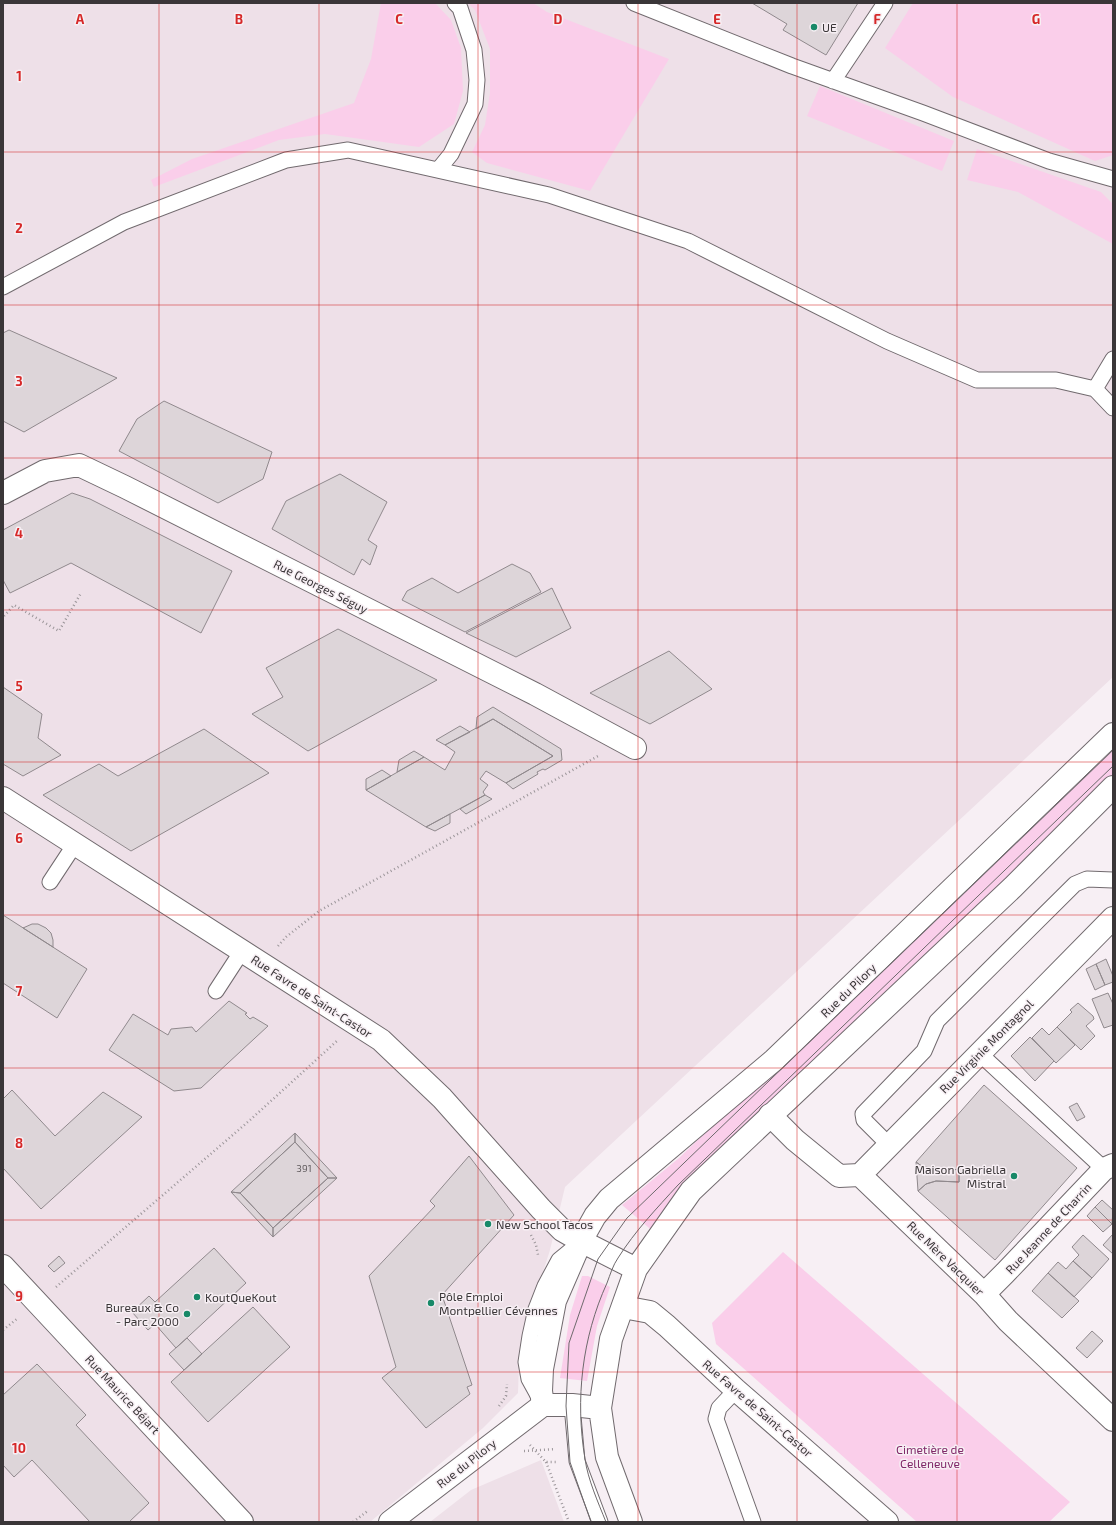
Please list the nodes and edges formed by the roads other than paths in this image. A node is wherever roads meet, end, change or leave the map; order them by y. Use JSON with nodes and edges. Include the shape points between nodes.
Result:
{"nodes":[{"id":1,"x":455,"y":3,"type":"edge"},
{"id":2,"x":885,"y":3,"type":"edge"},
{"id":3,"x":637,"y":4,"type":"edge"},
{"id":4,"x":833,"y":81,"type":"junction"},
{"id":5,"x":438,"y":170,"type":"junction"},
{"id":6,"x":1113,"y":179,"type":"edge"},
{"id":7,"x":3,"y":287,"type":"edge"},
{"id":8,"x":1113,"y":358,"type":"edge"},
{"id":9,"x":1095,"y":389,"type":"junction"},
{"id":10,"x":1113,"y":408,"type":"edge"},
{"id":11,"x":3,"y":493,"type":"edge"},
{"id":12,"x":1113,"y":734,"type":"edge"},
{"id":13,"x":629,"y":745,"type":"road end"},
{"id":14,"x":1113,"y":787,"type":"edge"},
{"id":15,"x":3,"y":798,"type":"edge"},
{"id":16,"x":75,"y":844,"type":"junction"},
{"id":17,"x":1113,"y":880,"type":"edge"},
{"id":18,"x":50,"y":882,"type":"dead end"},
{"id":19,"x":1113,"y":918,"type":"edge"},
{"id":20,"x":242,"y":951,"type":"junction"},
{"id":21,"x":216,"y":991,"type":"dead end"},
{"id":22,"x":979,"y":1053,"type":"junction"},
{"id":23,"x":770,"y":1115,"type":"junction"},
{"id":24,"x":889,"y":1146,"type":"junction"},
{"id":25,"x":1108,"y":1167,"type":"edge"},
{"id":26,"x":860,"y":1175,"type":"junction"},
{"id":27,"x":582,"y":1241,"type":"junction"},
{"id":28,"x":3,"y":1266,"type":"edge"},
{"id":29,"x":636,"y":1269,"type":"junction"},
{"id":30,"x":984,"y":1294,"type":"junction"},
{"id":31,"x":623,"y":1307,"type":"junction"},
{"id":32,"x":736,"y":1390,"type":"junction"},
{"id":33,"x":543,"y":1405,"type":"junction"},
{"id":34,"x":572,"y":1406,"type":"junction"},
{"id":35,"x":600,"y":1408,"type":"junction"},
{"id":36,"x":1113,"y":1420,"type":"edge"},
{"id":37,"x":242,"y":1522,"type":"edge"},
{"id":38,"x":390,"y":1522,"type":"edge"},
{"id":39,"x":600,"y":1522,"type":"edge"},
{"id":40,"x":631,"y":1522,"type":"edge"},
{"id":41,"x":753,"y":1522,"type":"edge"},
{"id":42,"x":887,"y":1522,"type":"edge"}],
"edges":[{"from":1,"to":5,"type":"lane","via":[[460,8],[474,50],[477,80],[475,104],[450,154]]},
{"from":2,"to":4,"type":"lane"},
{"from":3,"to":4,"type":"lane"},
{"from":4,"to":6,"type":"lane","via":[[1049,161]]},
{"from":5,"to":7,"type":"lane","via":[[348,150],[286,160],[124,222]]},
{"from":5,"to":9,"type":"lane","via":[[549,195],[688,242],[886,341],[977,380],[1056,380]]},
{"from":8,"to":9,"type":"lane"},
{"from":9,"to":10,"type":"lane"},
{"from":11,"to":13,"type":"street","name":"Rue Georges Séguy","via":[[45,471],[79,465],[535,694]]},
{"from":12,"to":27,"type":"street","name":"Rue du Pilory","via":[[774,1060],[609,1199],[595,1216]]},
{"from":14,"to":23,"type":"street","via":[[1013,887]]},
{"from":15,"to":16,"type":"street","name":"Rue Favre de Saint-Castor"},
{"from":16,"to":18,"type":"lane"},
{"from":16,"to":20,"type":"street","name":"Rue Favre de Saint-Castor"},
{"from":17,"to":24,"type":"lane","via":[[1087,879],[1074,884],[937,1021],[924,1051],[863,1114],[864,1120]]},
{"from":19,"to":22,"type":"street","name":"Rue Virginie Montagnol"},
{"from":20,"to":21,"type":"lane"},
{"from":20,"to":27,"type":"street","name":"Rue Favre de Saint-Castor","via":[[381,1040],[442,1098],[541,1209],[562,1230]]},
{"from":22,"to":24,"type":"street","name":"Rue Virginie Montagnol"},
{"from":22,"to":25,"type":"lane"},
{"from":23,"to":26,"type":"street","via":[[795,1140],[840,1176]]},
{"from":23,"to":29,"type":"street","via":[[691,1191]]},
{"from":24,"to":26,"type":"street","name":"Rue Virginie Montagnol"},
{"from":25,"to":30,"type":"street","name":"Rue Jeanne de Charrin"},
{"from":26,"to":30,"type":"street","name":"Rue Mère Vacquier"},
{"from":27,"to":29,"type":"street","name":"Rue Favre de Saint-Castor"},
{"from":27,"to":33,"type":"street","name":"Rue du Pilory","via":[[555,1301],[542,1369]]},
{"from":28,"to":37,"type":"street","name":"Rue Maurice Béjart"},
{"from":29,"to":31,"type":"street"},
{"from":30,"to":36,"type":"street","name":"Rue Mère Vacquier","via":[[1008,1321]]},
{"from":31,"to":32,"type":"street","name":"Rue Favre de Saint-Castor","via":[[650,1312]]},
{"from":31,"to":35,"type":"street","via":[[611,1340]]},
{"from":32,"to":41,"type":"lane","via":[[719,1408],[716,1419]]},
{"from":32,"to":42,"type":"street","name":"Rue Favre de Saint-Castor"},
{"from":33,"to":34,"type":"street"},
{"from":33,"to":38,"type":"street","name":"Rue du Pilory"},
{"from":34,"to":35,"type":"street"},
{"from":34,"to":39,"type":"lane","via":[[577,1461]]},
{"from":35,"to":40,"type":"street","via":[[607,1457]]}]}
